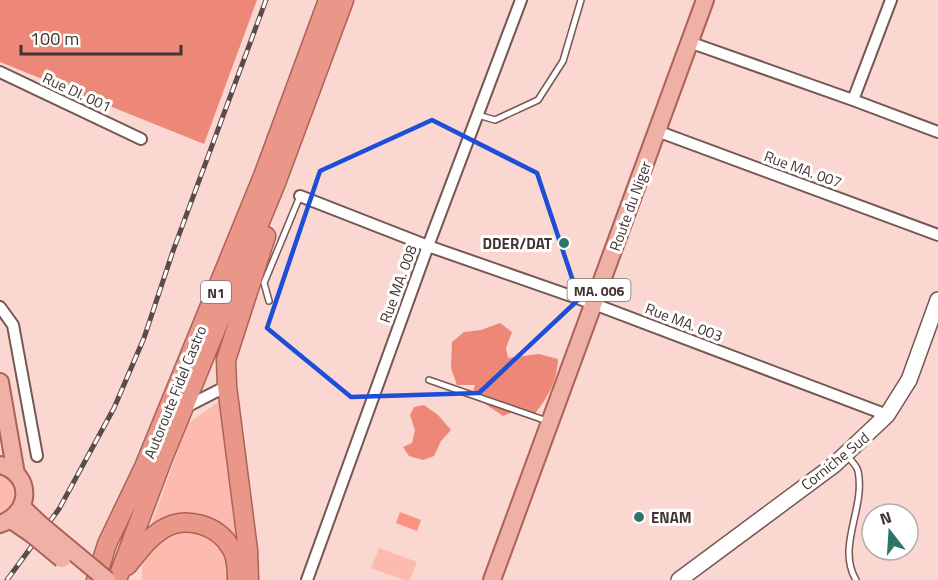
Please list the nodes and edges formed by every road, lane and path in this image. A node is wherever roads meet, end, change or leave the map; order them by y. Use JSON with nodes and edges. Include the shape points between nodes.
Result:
{"nodes":[{"id":1,"x":328,"y":0,"type":"edge"},
{"id":2,"x":344,"y":0,"type":"edge"},
{"id":3,"x":521,"y":0,"type":"edge"},
{"id":4,"x":581,"y":0,"type":"edge"},
{"id":5,"x":705,"y":0,"type":"edge"},
{"id":6,"x":891,"y":0,"type":"edge"},
{"id":7,"x":689,"y":42,"type":"junction"},
{"id":8,"x":0,"y":72,"type":"edge"},
{"id":9,"x":853,"y":100,"type":"junction"},
{"id":10,"x":478,"y":115,"type":"junction"},
{"id":11,"x":657,"y":131,"type":"junction"},
{"id":12,"x":938,"y":132,"type":"edge"},
{"id":13,"x":141,"y":139,"type":"dead end"},
{"id":14,"x":289,"y":149,"type":"junction"},
{"id":15,"x":300,"y":196,"type":"joint"},
{"id":16,"x":938,"y":235,"type":"edge"},
{"id":17,"x":428,"y":246,"type":"junction"},
{"id":18,"x":938,"y":300,"type":"edge"},
{"id":19,"x":269,"y":301,"type":"dead end"},
{"id":20,"x":594,"y":304,"type":"junction"},
{"id":21,"x":0,"y":307,"type":"edge"},
{"id":22,"x":429,"y":380,"type":"dead end"},
{"id":23,"x":0,"y":382,"type":"edge"},
{"id":24,"x":227,"y":386,"type":"junction"},
{"id":25,"x":183,"y":408,"type":"junction"},
{"id":26,"x":887,"y":415,"type":"junction"},
{"id":27,"x":549,"y":422,"type":"junction"},
{"id":28,"x":845,"y":454,"type":"junction"},
{"id":29,"x":37,"y":456,"type":"dead end"},
{"id":30,"x":0,"y":465,"type":"edge"},
{"id":31,"x":16,"y":474,"type":"junction"},
{"id":32,"x":11,"y":517,"type":"edge"},
{"id":33,"x":37,"y":530,"type":"junction"},
{"id":34,"x":106,"y":544,"type":"junction"},
{"id":35,"x":114,"y":579,"type":"edge"},
{"id":36,"x":88,"y":580,"type":"edge"},
{"id":37,"x":96,"y":580,"type":"edge"},
{"id":38,"x":237,"y":580,"type":"edge"},
{"id":39,"x":249,"y":580,"type":"edge"},
{"id":40,"x":307,"y":580,"type":"edge"},
{"id":41,"x":492,"y":580,"type":"edge"},
{"id":42,"x":679,"y":580,"type":"edge"},
{"id":43,"x":856,"y":580,"type":"edge"}],
"edges":[{"from":1,"to":34,"type":"highway","name":"Autoroute Fidel Castro","number":"N1","via":[[259,187],[144,468]]},
{"from":2,"to":14,"type":"highway","name":"Autoroute Fidel Castro","number":"N1"},
{"from":3,"to":10,"type":"street","name":"Rue MA. 008"},
{"from":4,"to":10,"type":"lane","via":[[563,61],[538,100],[495,120]]},
{"from":5,"to":7,"type":"main road","name":"Route du Niger","number":"MA. 006"},
{"from":6,"to":9,"type":"street"},
{"from":7,"to":9,"type":"street"},
{"from":7,"to":11,"type":"main road","name":"Route du Niger","number":"MA. 006"},
{"from":8,"to":13,"type":"street","name":"Rue DI. 001"},
{"from":9,"to":12,"type":"street"},
{"from":10,"to":17,"type":"street","name":"Rue MA. 008"},
{"from":11,"to":16,"type":"street","name":"Rue MA. 007"},
{"from":11,"to":20,"type":"main road","name":"Route du Niger","number":"MA. 006"},
{"from":14,"to":24,"type":"highway","via":[[271,223],[226,360]]},
{"from":14,"to":25,"type":"highway","name":"Autoroute Fidel Castro","number":"N1"},
{"from":15,"to":17,"type":"street","name":"Rue MA. 003"},
{"from":15,"to":19,"type":"lane","via":[[264,283]]},
{"from":17,"to":20,"type":"street","name":"Rue MA. 003"},
{"from":17,"to":40,"type":"street","name":"Rue MA. 008"},
{"from":18,"to":26,"type":"main road","name":"Corniche Sud","via":[[909,380]]},
{"from":20,"to":26,"type":"street","name":"Rue MA. 003"},
{"from":20,"to":27,"type":"main road","name":"Route du Niger","number":"MA. 006"},
{"from":21,"to":29,"type":"street","via":[[13,325]]},
{"from":22,"to":27,"type":"lane"},
{"from":23,"to":31,"type":"main road"},
{"from":24,"to":25,"type":"street"},
{"from":24,"to":39,"type":"highway"},
{"from":25,"to":35,"type":"highway","name":"Autoroute Fidel Castro","number":"N1"},
{"from":26,"to":28,"type":"main road","name":"Corniche Sud"},
{"from":27,"to":41,"type":"main road","name":"Route du Niger","number":"MA. 006"},
{"from":28,"to":42,"type":"main road","name":"Corniche Sud"},
{"from":28,"to":43,"type":"lane","via":[[858,470],[848,561]]},
{"from":30,"to":31,"type":"main road"},
{"from":31,"to":32,"type":"main road","via":[[25,496]]},
{"from":32,"to":33,"type":"main road"},
{"from":33,"to":35,"type":"main road","bridge":true},
{"from":33,"to":36,"type":"main road","bridge":true},
{"from":34,"to":36,"type":"highway"},
{"from":34,"to":37,"type":"highway","name":"Autoroute Fidel Castro","number":"N1"},
{"from":35,"to":38,"type":"highway","via":[[162,530],[192,523],[210,527],[222,536],[233,550]]}]}
